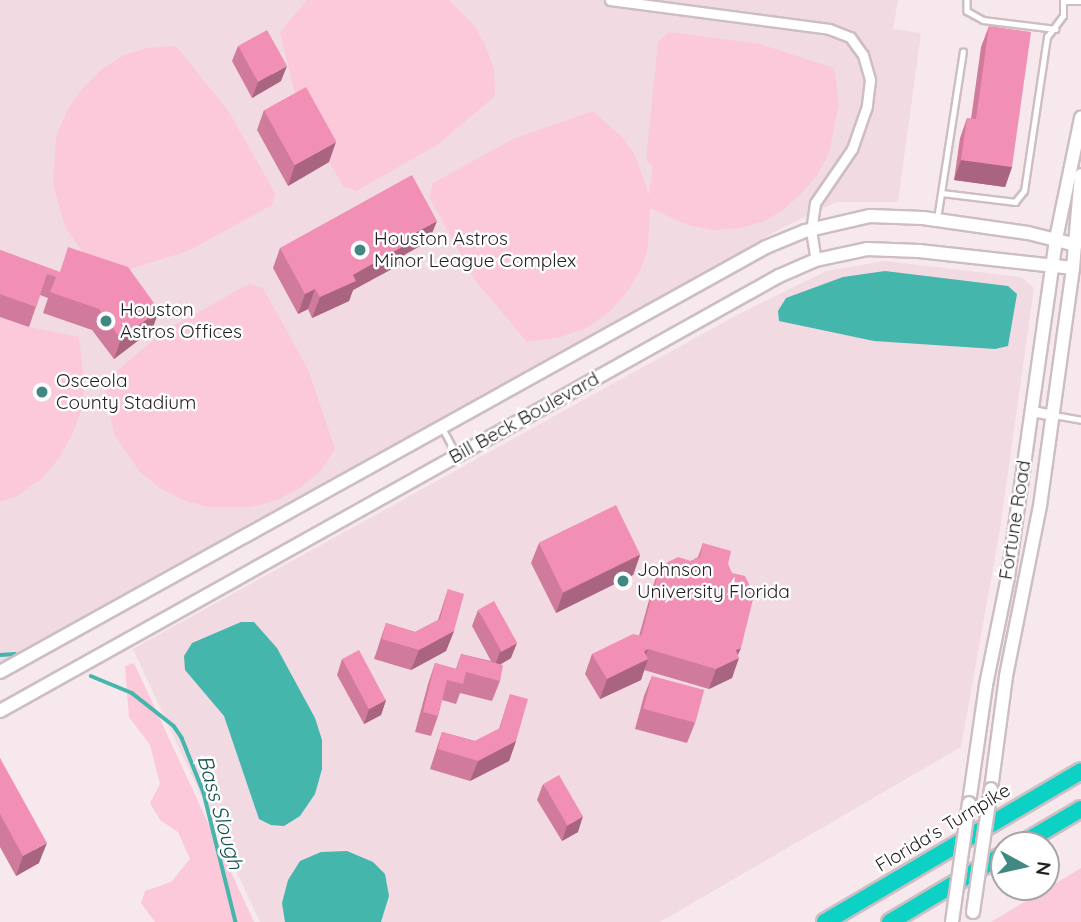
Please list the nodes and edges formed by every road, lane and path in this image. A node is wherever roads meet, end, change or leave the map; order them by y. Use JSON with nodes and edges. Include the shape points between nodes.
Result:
{"nodes":[{"id":1,"x":610,"y":0,"type":"edge"},
{"id":2,"x":967,"y":0,"type":"edge"},
{"id":3,"x":1062,"y":1,"type":"edge"},
{"id":4,"x":1081,"y":2,"type":"edge"},
{"id":5,"x":1055,"y":29,"type":"junction"},
{"id":6,"x":963,"y":52,"type":"dead end"},
{"id":7,"x":1081,"y":118,"type":"edge"},
{"id":8,"x":1081,"y":175,"type":"edge"},
{"id":9,"x":942,"y":192,"type":"junction"},
{"id":10,"x":937,"y":220,"type":"junction"},
{"id":11,"x":811,"y":230,"type":"junction"},
{"id":12,"x":1056,"y":239,"type":"junction"},
{"id":13,"x":1078,"y":245,"type":"edge"},
{"id":14,"x":816,"y":260,"type":"junction"},
{"id":15,"x":1052,"y":268,"type":"junction"},
{"id":16,"x":1077,"y":269,"type":"edge"},
{"id":17,"x":1032,"y":411,"type":"junction"},
{"id":18,"x":1053,"y":415,"type":"junction"},
{"id":19,"x":1081,"y":420,"type":"edge"},
{"id":20,"x":442,"y":427,"type":"junction"},
{"id":21,"x":457,"y":456,"type":"junction"},
{"id":22,"x":0,"y":672,"type":"edge"},
{"id":23,"x":0,"y":711,"type":"edge"},
{"id":24,"x":1081,"y":771,"type":"edge"},
{"id":25,"x":1081,"y":809,"type":"edge"},
{"id":26,"x":1044,"y":831,"type":"edge"},
{"id":27,"x":990,"y":863,"type":"edge"},
{"id":28,"x":973,"y":917,"type":"edge"},
{"id":29,"x":825,"y":922,"type":"edge"},
{"id":30,"x":890,"y":922,"type":"edge"},
{"id":31,"x":952,"y":922,"type":"edge"}],
"edges":[{"from":1,"to":11,"type":"street","via":[[829,29],[850,37],[863,55],[870,80],[867,106],[852,149],[815,203]]},
{"from":2,"to":5,"type":"lane","via":[[967,11],[983,20]]},
{"from":3,"to":4,"type":"lane"},
{"from":3,"to":5,"type":"lane","via":[[1063,16]]},
{"from":5,"to":9,"type":"lane","via":[[1046,37],[1024,191],[1016,202]]},
{"from":6,"to":9,"type":"lane"},
{"from":7,"to":12,"type":"street","name":"Fortune Road"},
{"from":8,"to":13,"type":"street","name":"Fortune Road"},
{"from":9,"to":10,"type":"lane"},
{"from":10,"to":11,"type":"street","name":"Bill Beck Boulevard","via":[[870,216]]},
{"from":10,"to":12,"type":"street","name":"Bill Beck Boulevard"},
{"from":11,"to":14,"type":"street"},
{"from":11,"to":20,"type":"street","name":"Bill Beck Boulevard","via":[[766,247]]},
{"from":12,"to":13,"type":"street","name":"Bill Beck Boulevard"},
{"from":12,"to":15,"type":"street","name":"Fortune Road"},
{"from":13,"to":16,"type":"street","name":"Fortune Road"},
{"from":14,"to":15,"type":"street","name":"Bill Beck Boulevard","via":[[867,249]]},
{"from":14,"to":21,"type":"street","name":"Bill Beck Boulevard","via":[[779,275]]},
{"from":15,"to":16,"type":"street","name":"Bill Beck Boulevard"},
{"from":15,"to":17,"type":"street","name":"Fortune Road"},
{"from":16,"to":18,"type":"street","name":"Fortune Road"},
{"from":17,"to":18,"type":"street"},
{"from":17,"to":31,"type":"street","name":"Fortune Road","bridge":true},
{"from":18,"to":19,"type":"lane"},
{"from":18,"to":28,"type":"street","name":"Fortune Road","bridge":true,"via":[[1029,571],[1006,676]]},
{"from":20,"to":21,"type":"lane"},
{"from":20,"to":22,"type":"street","name":"Bill Beck Boulevard"},
{"from":21,"to":23,"type":"street","name":"Bill Beck Boulevard"},
{"from":24,"to":29,"type":"highway","name":"Florida's Turnpike"},
{"from":25,"to":26,"type":"highway"},
{"from":27,"to":30,"type":"highway"}]}
